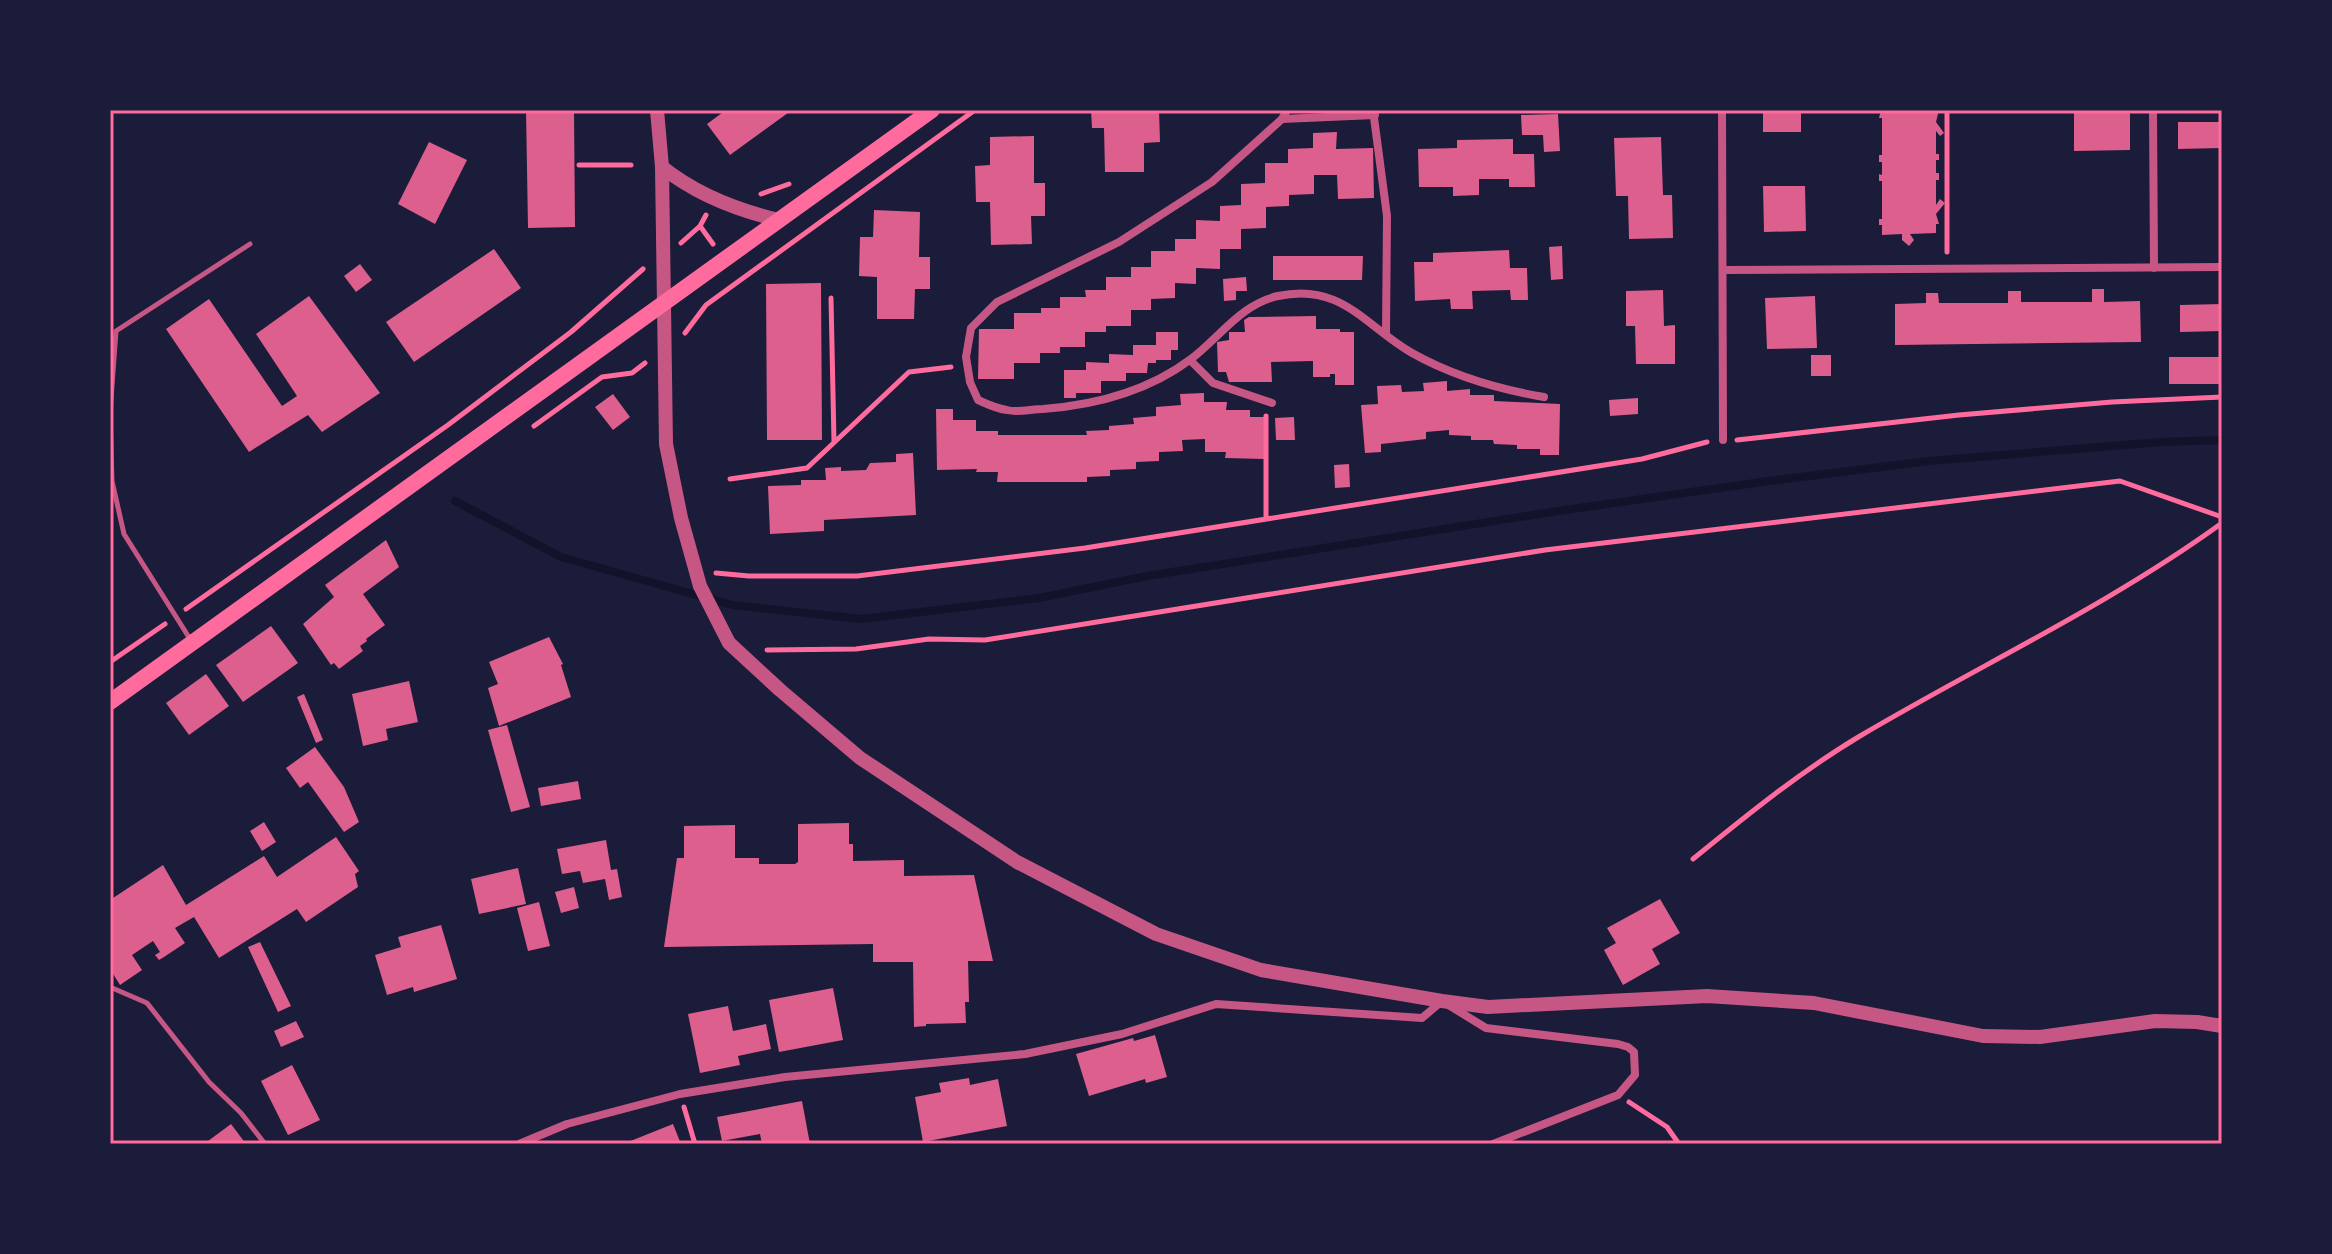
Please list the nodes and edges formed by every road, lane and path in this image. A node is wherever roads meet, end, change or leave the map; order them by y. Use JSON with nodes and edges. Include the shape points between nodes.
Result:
{"nodes":[{"id":1,"x":657,"y":110,"type":"edge"},
{"id":2,"x":932,"y":110,"type":"edge"},
{"id":3,"x":975,"y":110,"type":"edge"},
{"id":4,"x":1287,"y":110,"type":"edge"},
{"id":5,"x":1722,"y":110,"type":"edge"},
{"id":6,"x":1947,"y":110,"type":"edge"},
{"id":7,"x":2153,"y":110,"type":"edge"},
{"id":8,"x":1374,"y":113,"type":"edge"},
{"id":9,"x":1282,"y":119,"type":"junction"},
{"id":10,"x":579,"y":165,"type":"dead end"},
{"id":11,"x":631,"y":165,"type":"dead end"},
{"id":12,"x":662,"y":167,"type":"junction"},
{"id":13,"x":796,"y":180,"type":"dead end"},
{"id":14,"x":755,"y":194,"type":"dead end"},
{"id":15,"x":779,"y":220,"type":"junction"},
{"id":16,"x":250,"y":244,"type":"dead end"},
{"id":17,"x":2222,"y":267,"type":"edge"},
{"id":18,"x":2154,"y":268,"type":"junction"},
{"id":19,"x":1947,"y":269,"type":"junction"},
{"id":20,"x":1724,"y":270,"type":"junction"},
{"id":21,"x":637,"y":274,"type":"dead end"},
{"id":22,"x":831,"y":298,"type":"dead end"},
{"id":23,"x":663,"y":302,"type":"junction"},
{"id":24,"x":687,"y":331,"type":"dead end"},
{"id":25,"x":1386,"y":334,"type":"junction"},
{"id":26,"x":1190,"y":360,"type":"junction"},
{"id":27,"x":968,"y":365,"type":"junction"},
{"id":28,"x":632,"y":373,"type":"dead end"},
{"id":29,"x":602,"y":377,"type":"dead end"},
{"id":30,"x":1544,"y":397,"type":"dead end"},
{"id":31,"x":2222,"y":397,"type":"edge"},
{"id":32,"x":1269,"y":402,"type":"joint"},
{"id":33,"x":110,"y":415,"type":"edge"},
{"id":34,"x":1723,"y":440,"type":"junction"},
{"id":35,"x":834,"y":443,"type":"junction"},
{"id":36,"x":730,"y":479,"type":"dead end"},
{"id":37,"x":1266,"y":519,"type":"junction"},
{"id":38,"x":2222,"y":520,"type":"edge"},
{"id":39,"x":715,"y":573,"type":"dead end"},
{"id":40,"x":175,"y":617,"type":"junction"},
{"id":41,"x":193,"y":643,"type":"junction"},
{"id":42,"x":754,"y":651,"type":"dead end"},
{"id":43,"x":110,"y":662,"type":"edge"},
{"id":44,"x":110,"y":702,"type":"edge"},
{"id":45,"x":1693,"y":859,"type":"dead end"},
{"id":46,"x":110,"y":987,"type":"edge"},
{"id":47,"x":1442,"y":1001,"type":"junction"},
{"id":48,"x":2222,"y":1026,"type":"edge"},
{"id":49,"x":680,"y":1094,"type":"junction"},
{"id":50,"x":1618,"y":1095,"type":"junction"},
{"id":51,"x":265,"y":1144,"type":"edge"},
{"id":52,"x":519,"y":1144,"type":"edge"},
{"id":53,"x":695,"y":1144,"type":"edge"},
{"id":54,"x":1493,"y":1144,"type":"edge"},
{"id":55,"x":1679,"y":1144,"type":"edge"}],
"edges":[{"from":1,"to":12,"type":"street"},
{"from":2,"to":15,"type":"main road"},
{"from":3,"to":24,"type":"path","via":[[706,305]]},
{"from":4,"to":9,"type":"street"},
{"from":5,"to":20,"type":"street"},
{"from":6,"to":19,"type":"path"},
{"from":7,"to":18,"type":"street"},
{"from":8,"to":9,"type":"street"},
{"from":8,"to":25,"type":"street","via":[[1387,216]]},
{"from":9,"to":27,"type":"street","via":[[1212,182],[1119,242],[997,302],[971,328]]},
{"from":10,"to":11,"type":"path"},
{"from":12,"to":15,"type":"street","via":[[714,200]]},
{"from":12,"to":23,"type":"street"},
{"from":13,"to":14,"type":"path"},
{"from":15,"to":23,"type":"main road"},
{"from":16,"to":33,"type":"lane","via":[[116,331]]},
{"from":17,"to":18,"type":"street"},
{"from":18,"to":19,"type":"street"},
{"from":19,"to":20,"type":"street"},
{"from":20,"to":34,"type":"street"},
{"from":21,"to":40,"type":"path","via":[[571,332],[448,425]]},
{"from":22,"to":35,"type":"path"},
{"from":23,"to":41,"type":"main road"},
{"from":23,"to":47,"type":"street","via":[[666,444],[700,586],[729,643],[860,758],[1017,862],[1156,934],[1261,970]]},
{"from":25,"to":26,"type":"street","via":[[1358,311],[1313,292],[1277,296],[1248,309]]},
{"from":25,"to":30,"type":"street","via":[[1442,368],[1497,389]]},
{"from":26,"to":27,"type":"street","via":[[1139,390],[1083,406],[1008,411],[978,400]]},
{"from":26,"to":32,"type":"street","via":[[1213,383]]},
{"from":27,"to":35,"type":"path","via":[[909,372]]},
{"from":28,"to":29,"type":"path"},
{"from":31,"to":34,"type":"path","via":[[1959,415]]},
{"from":32,"to":37,"type":"path"},
{"from":33,"to":40,"type":"lane","via":[[112,481],[124,534]]},
{"from":34,"to":37,"type":"path","via":[[1642,459]]},
{"from":35,"to":36,"type":"path","via":[[807,468]]},
{"from":37,"to":39,"type":"path","via":[[857,576]]},
{"from":38,"to":42,"type":"path","via":[[2120,481],[1545,550],[985,640]]},
{"from":38,"to":45,"type":"path","via":[[2115,592],[1831,754]]},
{"from":40,"to":41,"type":"lane"},
{"from":40,"to":43,"type":"path"},
{"from":41,"to":44,"type":"main road"},
{"from":46,"to":51,"type":"lane","via":[[147,1003]]},
{"from":47,"to":48,"type":"street","via":[[1488,1007],[1707,996],[1814,1003],[1983,1036],[2040,1037],[2155,1021]]},
{"from":47,"to":49,"type":"street","via":[[1422,1018],[1216,1004],[1122,1034],[1025,1054],[846,1070]]},
{"from":47,"to":50,"type":"street","via":[[1486,1028],[1628,1047],[1634,1052],[1635,1075]]},
{"from":49,"to":52,"type":"street","via":[[567,1124]]},
{"from":49,"to":53,"type":"path"},
{"from":50,"to":54,"type":"street"},
{"from":50,"to":55,"type":"path","via":[[1667,1127]]}]}
